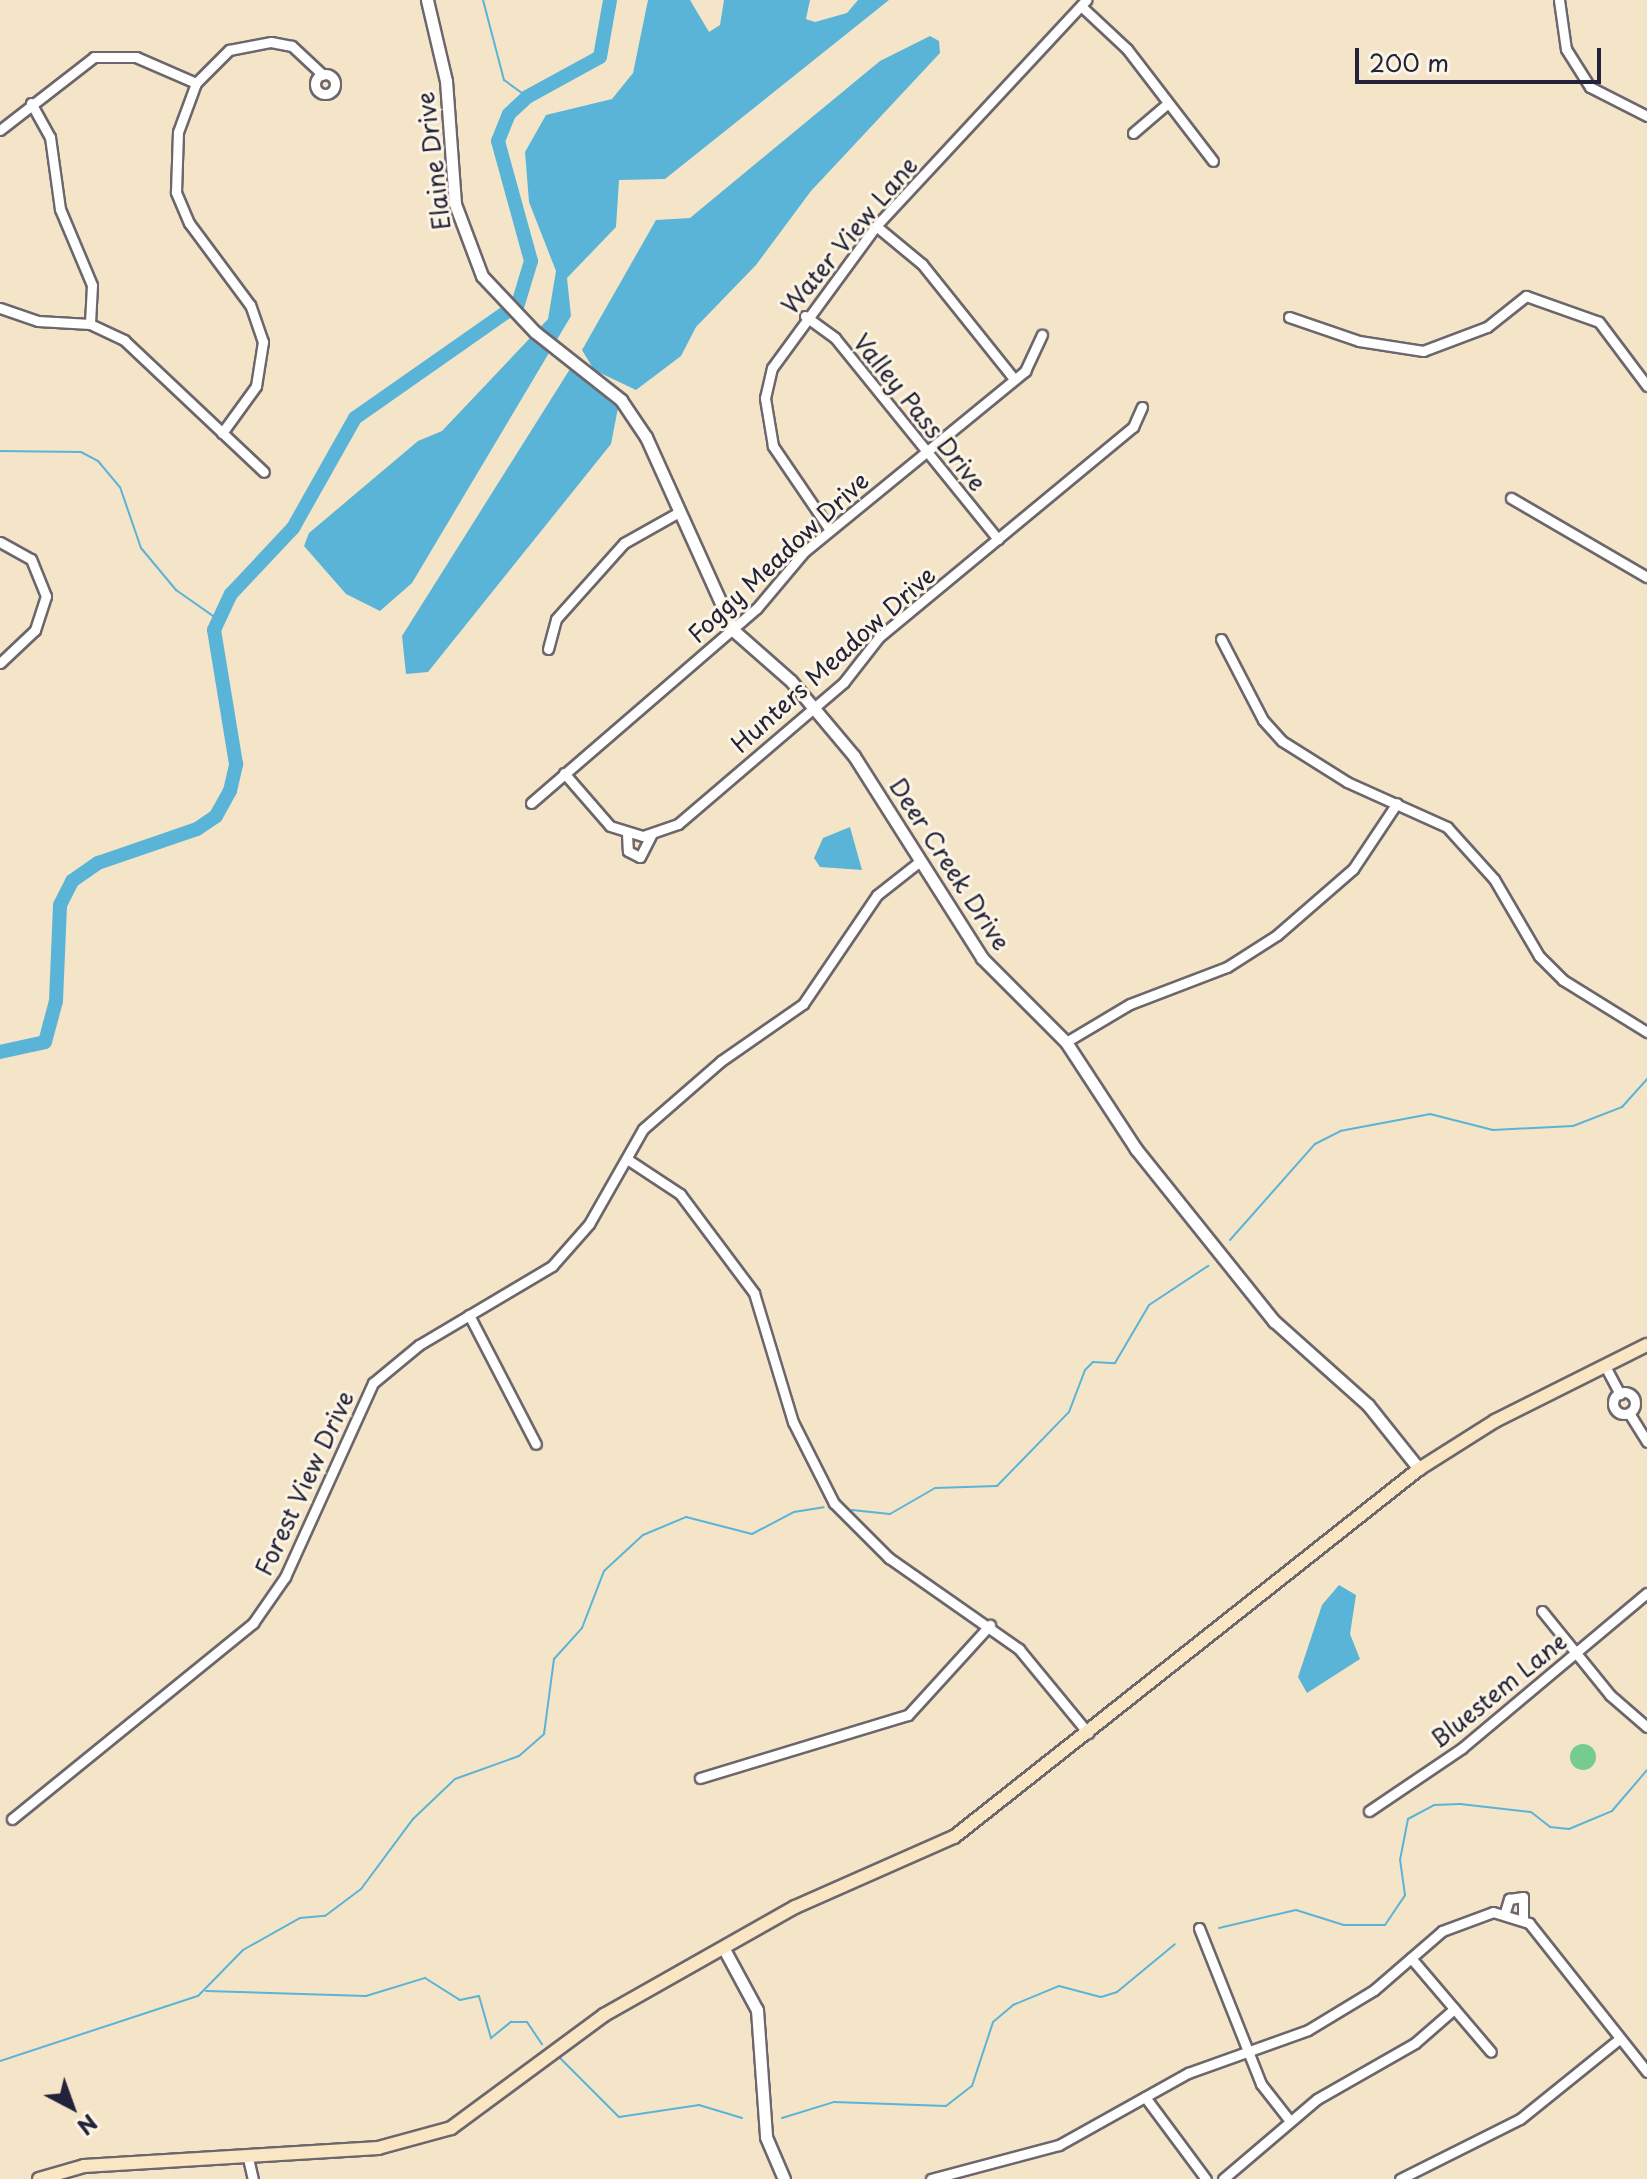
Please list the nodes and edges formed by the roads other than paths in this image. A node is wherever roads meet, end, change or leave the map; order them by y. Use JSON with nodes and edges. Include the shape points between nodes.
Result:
{"nodes":[{"id":1,"x":427,"y":0,"type":"edge"},
{"id":2,"x":1559,"y":0,"type":"edge"},
{"id":3,"x":1084,"y":3,"type":"edge"},
{"id":4,"x":323,"y":75,"type":"dead end"},
{"id":5,"x":196,"y":83,"type":"junction"},
{"id":6,"x":31,"y":103,"type":"junction"},
{"id":7,"x":1168,"y":103,"type":"junction"},
{"id":8,"x":1647,"y":116,"type":"edge"},
{"id":9,"x":0,"y":130,"type":"edge"},
{"id":10,"x":1133,"y":133,"type":"dead end"},
{"id":11,"x":1213,"y":161,"type":"dead end"},
{"id":12,"x":876,"y":226,"type":"junction"},
{"id":13,"x":0,"y":308,"type":"edge"},
{"id":14,"x":805,"y":316,"type":"junction"},
{"id":15,"x":1289,"y":317,"type":"dead end"},
{"id":16,"x":90,"y":324,"type":"junction"},
{"id":17,"x":1042,"y":335,"type":"dead end"},
{"id":18,"x":1014,"y":379,"type":"junction"},
{"id":19,"x":1647,"y":386,"type":"edge"},
{"id":20,"x":1142,"y":407,"type":"dead end"},
{"id":21,"x":222,"y":433,"type":"junction"},
{"id":22,"x":646,"y":437,"type":"joint"},
{"id":23,"x":925,"y":449,"type":"junction"},
{"id":24,"x":264,"y":472,"type":"dead end"},
{"id":25,"x":1511,"y":498,"type":"dead end"},
{"id":26,"x":679,"y":512,"type":"junction"},
{"id":27,"x":830,"y":530,"type":"junction"},
{"id":28,"x":998,"y":539,"type":"junction"},
{"id":29,"x":0,"y":542,"type":"edge"},
{"id":30,"x":1647,"y":577,"type":"edge"},
{"id":31,"x":733,"y":630,"type":"junction"},
{"id":32,"x":1221,"y":639,"type":"dead end"},
{"id":33,"x":548,"y":649,"type":"dead end"},
{"id":34,"x":0,"y":663,"type":"edge"},
{"id":35,"x":814,"y":708,"type":"junction"},
{"id":36,"x":564,"y":773,"type":"junction"},
{"id":37,"x":531,"y":803,"type":"dead end"},
{"id":38,"x":1397,"y":803,"type":"junction"},
{"id":39,"x":627,"y":834,"type":"junction"},
{"id":40,"x":651,"y":835,"type":"junction"},
{"id":41,"x":920,"y":861,"type":"junction"},
{"id":42,"x":1647,"y":1032,"type":"edge"},
{"id":43,"x":1066,"y":1042,"type":"junction"},
{"id":44,"x":627,"y":1159,"type":"junction"},
{"id":45,"x":469,"y":1315,"type":"junction"},
{"id":46,"x":1647,"y":1345,"type":"edge"},
{"id":47,"x":1605,"y":1366,"type":"junction"},
{"id":48,"x":1647,"y":1442,"type":"edge"},
{"id":49,"x":536,"y":1444,"type":"dead end"},
{"id":50,"x":1419,"y":1469,"type":"junction"},
{"id":51,"x":1647,"y":1593,"type":"edge"},
{"id":52,"x":1542,"y":1611,"type":"dead end"},
{"id":53,"x":990,"y":1625,"type":"junction"},
{"id":54,"x":1576,"y":1652,"type":"junction"},
{"id":55,"x":1647,"y":1727,"type":"edge"},
{"id":56,"x":1088,"y":1733,"type":"junction"},
{"id":57,"x":700,"y":1778,"type":"dead end"},
{"id":58,"x":1369,"y":1811,"type":"dead end"},
{"id":59,"x":12,"y":1819,"type":"dead end"},
{"id":60,"x":1505,"y":1912,"type":"junction"},
{"id":61,"x":1523,"y":1919,"type":"junction"},
{"id":62,"x":1199,"y":1928,"type":"dead end"},
{"id":63,"x":724,"y":1949,"type":"junction"},
{"id":64,"x":1411,"y":1958,"type":"junction"},
{"id":65,"x":1454,"y":2009,"type":"junction"},
{"id":66,"x":1619,"y":2039,"type":"junction"},
{"id":67,"x":1248,"y":2052,"type":"junction"},
{"id":68,"x":1491,"y":2052,"type":"dead end"},
{"id":69,"x":1647,"y":2072,"type":"edge"},
{"id":70,"x":1145,"y":2097,"type":"junction"},
{"id":71,"x":1290,"y":2121,"type":"junction"},
{"id":72,"x":248,"y":2158,"type":"junction"},
{"id":73,"x":980,"y":2169,"type":"junction"},
{"id":74,"x":39,"y":2179,"type":"edge"},
{"id":75,"x":253,"y":2179,"type":"edge"},
{"id":76,"x":784,"y":2179,"type":"edge"},
{"id":77,"x":931,"y":2179,"type":"edge"},
{"id":78,"x":984,"y":2179,"type":"edge"},
{"id":79,"x":1206,"y":2179,"type":"edge"},
{"id":80,"x":1223,"y":2179,"type":"edge"},
{"id":81,"x":1400,"y":2179,"type":"edge"}],
"edges":[{"from":1,"to":22,"type":"street","name":"Elaine Drive","via":[[446,81],[450,167],[464,240],[487,283],[621,400]]},
{"from":2,"to":8,"type":"street","via":[[1566,49],[1590,87]]},
{"from":3,"to":7,"type":"street"},
{"from":3,"to":12,"type":"street","name":"Water View Lane"},
{"from":4,"to":5,"type":"street","via":[[292,46],[271,42],[229,50]]},
{"from":5,"to":6,"type":"street","via":[[148,61],[108,55],[70,69]]},
{"from":5,"to":21,"type":"street","via":[[174,147],[176,192],[197,236],[250,305],[263,342],[256,386]]},
{"from":6,"to":9,"type":"street"},
{"from":6,"to":16,"type":"street","via":[[50,137],[60,209],[92,285]]},
{"from":7,"to":10,"type":"street"},
{"from":7,"to":11,"type":"street"},
{"from":12,"to":14,"type":"street","name":"Water View Lane"},
{"from":12,"to":18,"type":"street","via":[[922,264]]},
{"from":13,"to":16,"type":"street","via":[[38,321]]},
{"from":14,"to":23,"type":"street","name":"Valley Pass Drive","via":[[835,338]]},
{"from":14,"to":27,"type":"street","name":"Water View Lane","via":[[772,368],[767,423],[786,474]]},
{"from":15,"to":19,"type":"street","via":[[1359,341],[1423,351],[1487,327],[1526,296],[1599,322]]},
{"from":16,"to":21,"type":"street","via":[[124,340]]},
{"from":17,"to":18,"type":"street","name":"Foggy Meadow Drive","via":[[1036,360]]},
{"from":18,"to":23,"type":"street","name":"Foggy Meadow Drive"},
{"from":20,"to":28,"type":"street","name":"Hunters Meadow Drive","via":[[1133,427]]},
{"from":21,"to":24,"type":"street"},
{"from":22,"to":26,"type":"street","name":"Deer Creek Drive"},
{"from":23,"to":27,"type":"street","name":"Foggy Meadow Drive"},
{"from":23,"to":28,"type":"street","name":"Valley Pass Drive"},
{"from":25,"to":30,"type":"street"},
{"from":26,"to":31,"type":"street","name":"Deer Creek Drive"},
{"from":26,"to":33,"type":"street","via":[[624,543],[556,619]]},
{"from":27,"to":31,"type":"street","name":"Foggy Meadow Drive"},
{"from":28,"to":35,"type":"street","name":"Hunters Meadow Drive","via":[[879,637]]},
{"from":29,"to":34,"type":"street","via":[[31,559],[46,596],[35,630]]},
{"from":31,"to":35,"type":"street","name":"Deer Creek Drive"},
{"from":31,"to":36,"type":"street","name":"Foggy Meadow Drive"},
{"from":32,"to":38,"type":"street","via":[[1263,720],[1282,741]]},
{"from":35,"to":40,"type":"street","name":"Hunters Meadow Drive","via":[[678,824]]},
{"from":35,"to":41,"type":"street","name":"Deer Creek Drive","via":[[854,756]]},
{"from":36,"to":37,"type":"street","name":"Foggy Meadow Drive"},
{"from":36,"to":39,"type":"street","name":"Hunters Meadow Drive","via":[[610,826]]},
{"from":38,"to":42,"type":"street","via":[[1447,827],[1474,851],[1539,956],[1563,980]]},
{"from":38,"to":43,"type":"street","via":[[1353,869],[1277,935],[1227,967],[1130,1004]]},
{"from":39,"to":40,"type":"street","name":"Hunters Meadow Drive"},
{"from":39,"to":40,"type":"street","name":"Hunters Meadow Drive","via":[[628,851],[640,857]]},
{"from":41,"to":43,"type":"street","name":"Deer Creek Drive","via":[[982,958]]},
{"from":41,"to":44,"type":"street","name":"Forest View Drive","via":[[877,895],[810,997],[674,1100],[643,1129]]},
{"from":43,"to":50,"type":"street","name":"Deer Creek Drive","via":[[1136,1149],[1274,1321],[1368,1405]]},
{"from":44,"to":45,"type":"street","name":"Forest View Drive","via":[[567,1251]]},
{"from":44,"to":53,"type":"street","via":[[680,1194],[749,1284],[810,1466],[834,1503],[889,1558]]},
{"from":45,"to":49,"type":"street"},
{"from":45,"to":59,"type":"street","name":"Forest View Drive","via":[[392,1365],[357,1407],[285,1577],[253,1623]]},
{"from":46,"to":47,"type":"main road"},
{"from":47,"to":48,"type":"street","via":[[1620,1394],[1614,1407],[1629,1413]]},
{"from":47,"to":50,"type":"main road"},
{"from":50,"to":56,"type":"main road"},
{"from":51,"to":54,"type":"street","name":"Bluestem Lane"},
{"from":52,"to":54,"type":"street"},
{"from":53,"to":56,"type":"street"},
{"from":53,"to":57,"type":"street","via":[[908,1715]]},
{"from":54,"to":55,"type":"street"},
{"from":54,"to":58,"type":"street","name":"Bluestem Lane","via":[[1462,1748]]},
{"from":56,"to":63,"type":"main road","via":[[944,1843],[795,1907]]},
{"from":60,"to":61,"type":"street"},
{"from":60,"to":61,"type":"street","via":[[1509,1899],[1523,1897]]},
{"from":60,"to":64,"type":"street","via":[[1450,1927]]},
{"from":61,"to":66,"type":"street"},
{"from":62,"to":67,"type":"street"},
{"from":63,"to":72,"type":"main road","via":[[579,2030],[451,2128],[378,2148]]},
{"from":63,"to":76,"type":"street","via":[[757,2010],[766,2137]]},
{"from":64,"to":65,"type":"street"},
{"from":64,"to":67,"type":"street","via":[[1325,2021]]},
{"from":65,"to":68,"type":"street"},
{"from":65,"to":71,"type":"street","via":[[1415,2043]]},
{"from":66,"to":69,"type":"street"},
{"from":66,"to":81,"type":"street","via":[[1520,2119]]},
{"from":67,"to":70,"type":"street"},
{"from":67,"to":71,"type":"street","via":[[1261,2084]]},
{"from":70,"to":73,"type":"street","via":[[1068,2142]]},
{"from":70,"to":79,"type":"street"},
{"from":71,"to":80,"type":"street"},
{"from":72,"to":74,"type":"main road","via":[[84,2166]]},
{"from":72,"to":75,"type":"street"},
{"from":73,"to":77,"type":"street"},
{"from":73,"to":78,"type":"street"}]}
